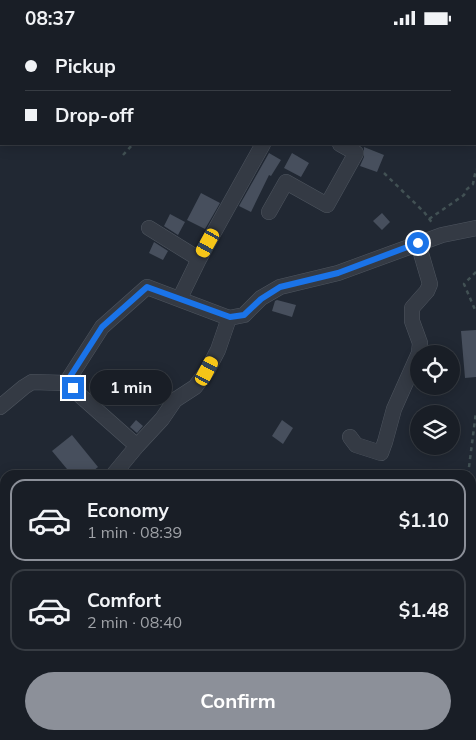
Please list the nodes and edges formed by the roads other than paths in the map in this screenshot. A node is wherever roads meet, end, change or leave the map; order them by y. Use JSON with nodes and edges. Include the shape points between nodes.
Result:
{"nodes":[{"id":1,"x":263,"y":145,"type":"edge"},
{"id":2,"x":342,"y":145,"type":"edge"},
{"id":3,"x":269,"y":212,"type":"dead end"},
{"id":4,"x":149,"y":228,"type":"dead end"},
{"id":5,"x":476,"y":228,"type":"edge"},
{"id":6,"x":418,"y":243,"type":"junction"},
{"id":7,"x":199,"y":259,"type":"junction"},
{"id":8,"x":180,"y":298,"type":"junction"},
{"id":9,"x":230,"y":317,"type":"junction"},
{"id":10,"x":66,"y":383,"type":"junction"},
{"id":11,"x":0,"y":407,"type":"edge"},
{"id":12,"x":350,"y":437,"type":"dead end"},
{"id":13,"x":137,"y":446,"type":"junction"},
{"id":14,"x":117,"y":470,"type":"edge"}],
"edges":[{"from":1,"to":7,"type":"street"},
{"from":2,"to":3,"type":"street","via":[[356,153],[327,205],[286,182]]},
{"from":4,"to":7,"type":"street"},
{"from":5,"to":6,"type":"street"},
{"from":6,"to":9,"type":"street","via":[[338,273],[280,287],[244,315]]},
{"from":6,"to":12,"type":"street","via":[[430,284],[412,308],[412,321],[420,343],[419,353],[394,409],[381,453],[356,445]]},
{"from":7,"to":8,"type":"street"},
{"from":8,"to":9,"type":"street"},
{"from":8,"to":10,"type":"street","via":[[147,287],[102,327]]},
{"from":9,"to":13,"type":"street","via":[[207,371],[195,387],[175,400]]},
{"from":10,"to":11,"type":"street","via":[[32,382]]},
{"from":10,"to":13,"type":"street"},
{"from":13,"to":14,"type":"street"}]}
